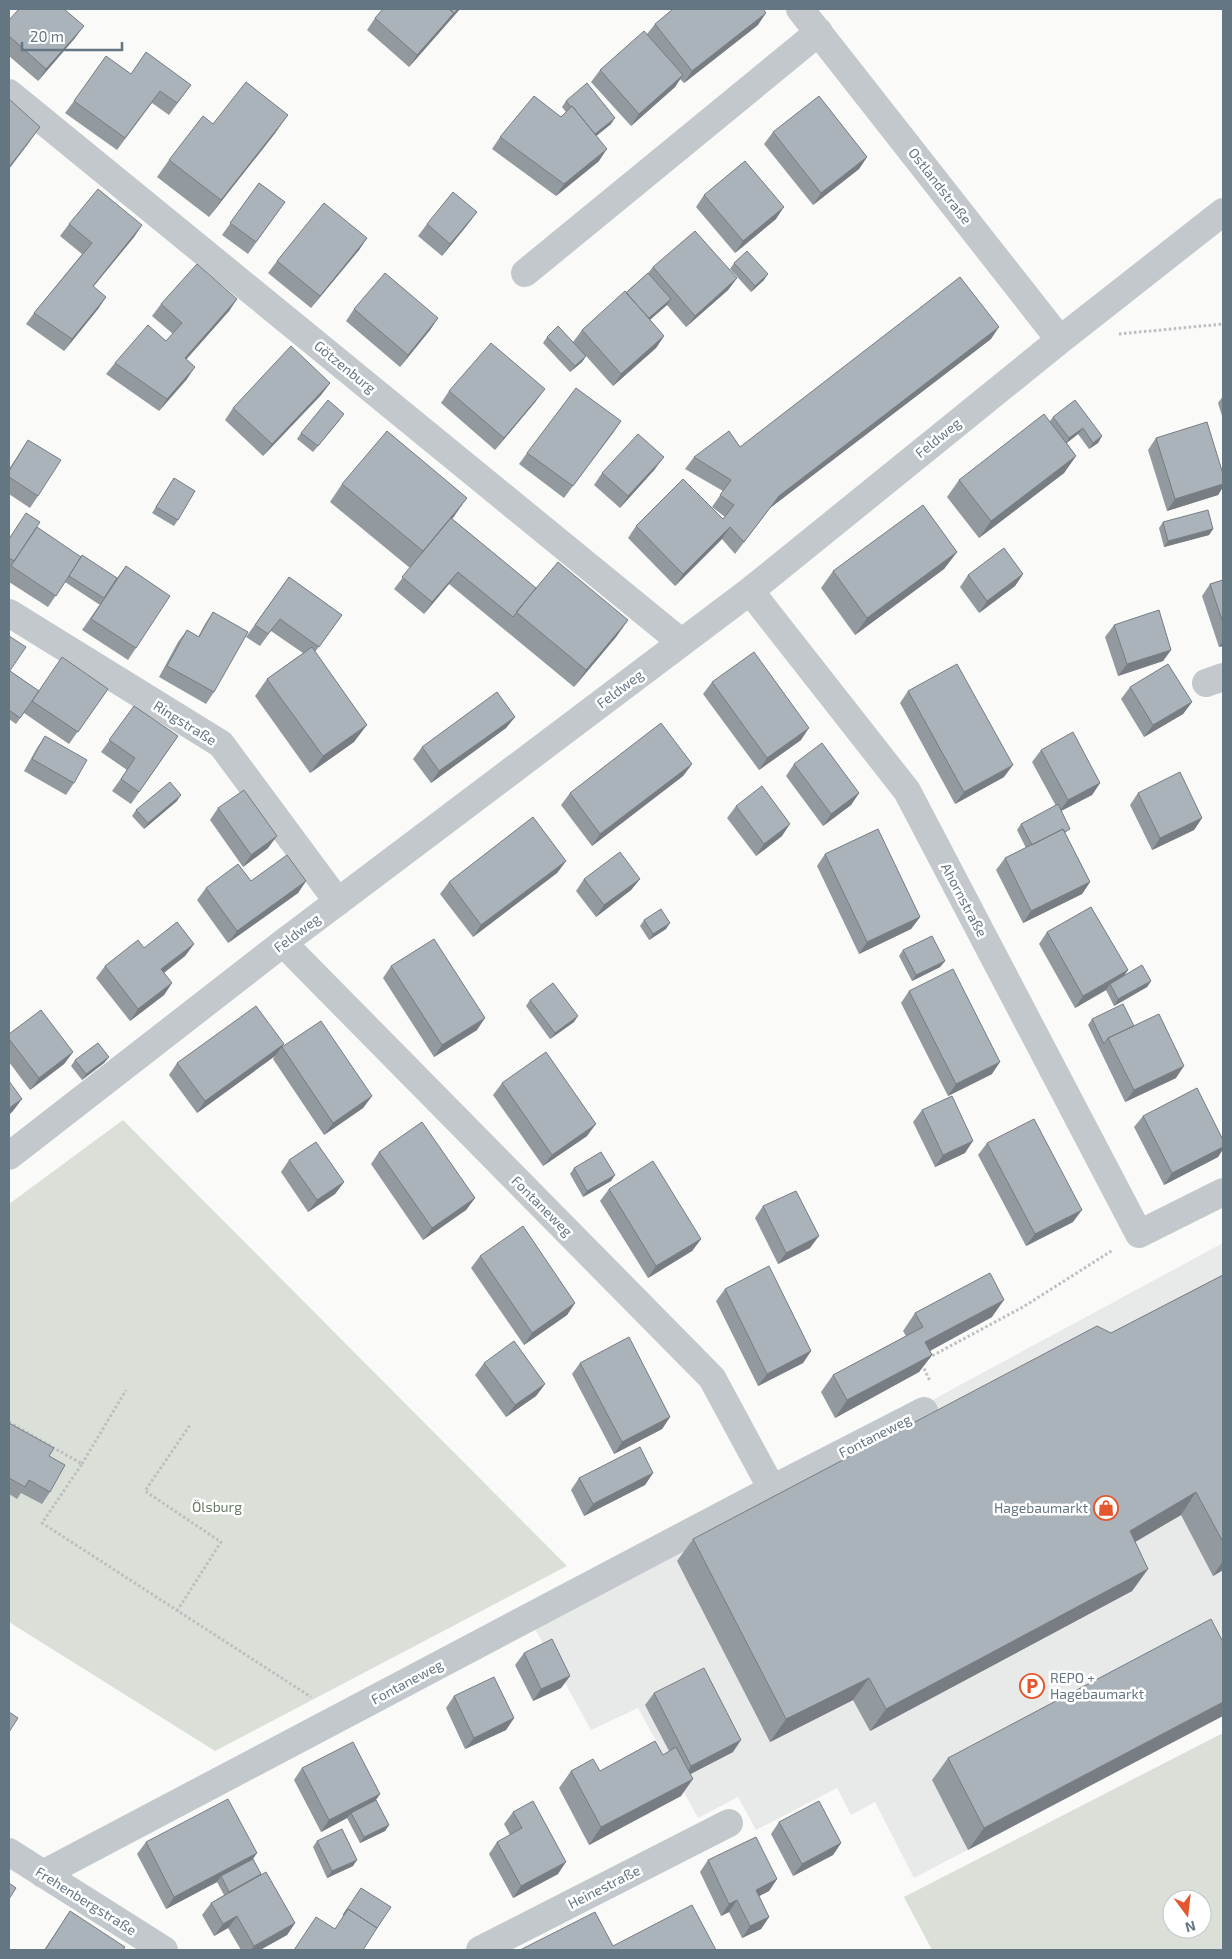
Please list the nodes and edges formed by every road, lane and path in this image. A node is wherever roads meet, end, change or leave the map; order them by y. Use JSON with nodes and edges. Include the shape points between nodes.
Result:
{"nodes":[{"id":1,"x":800,"y":9,"type":"edge"},
{"id":2,"x":819,"y":32,"type":"junction"},
{"id":3,"x":9,"y":93,"type":"edge"},
{"id":4,"x":1223,"y":212,"type":"edge"},
{"id":5,"x":525,"y":273,"type":"dead end"},
{"id":6,"x":1223,"y":324,"type":"edge"},
{"id":7,"x":1118,"y":334,"type":"dead end"},
{"id":8,"x":1060,"y":340,"type":"junction"},
{"id":9,"x":750,"y":590,"type":"junction"},
{"id":10,"x":9,"y":613,"type":"edge"},
{"id":11,"x":681,"y":642,"type":"junction"},
{"id":12,"x":338,"y":902,"type":"junction"},
{"id":13,"x":283,"y":943,"type":"junction"},
{"id":14,"x":9,"y":1156,"type":"edge"},
{"id":15,"x":1223,"y":1192,"type":"edge"},
{"id":16,"x":1139,"y":1234,"type":"junction"},
{"id":17,"x":126,"y":1390,"type":"dead end"},
{"id":18,"x":924,"y":1411,"type":"joint"},
{"id":19,"x":9,"y":1422,"type":"edge"},
{"id":20,"x":190,"y":1425,"type":"dead end"},
{"id":21,"x":82,"y":1464,"type":"junction"},
{"id":22,"x":772,"y":1489,"type":"junction"},
{"id":23,"x":177,"y":1610,"type":"junction"},
{"id":24,"x":341,"y":1716,"type":"junction"},
{"id":25,"x":729,"y":1824,"type":"dead end"},
{"id":26,"x":9,"y":1852,"type":"edge"},
{"id":27,"x":42,"y":1874,"type":"junction"},
{"id":28,"x":164,"y":1950,"type":"edge"},
{"id":29,"x":480,"y":1950,"type":"edge"}],
"edges":[{"from":1,"to":2,"type":"street","name":"Ostlandstraße"},
{"from":2,"to":5,"type":"street"},
{"from":2,"to":8,"type":"street","name":"Ostlandstraße"},
{"from":3,"to":11,"type":"street","name":"Götzenburg"},
{"from":4,"to":8,"type":"street","name":"Feldweg"},
{"from":6,"to":7,"type":"path"},
{"from":8,"to":9,"type":"street","name":"Feldweg"},
{"from":9,"to":11,"type":"street","name":"Feldweg"},
{"from":9,"to":16,"type":"street","name":"Ahornstraße","via":[[907,790]]},
{"from":10,"to":12,"type":"street","name":"Ringstraße","via":[[221,744]]},
{"from":11,"to":12,"type":"street","name":"Feldweg"},
{"from":12,"to":13,"type":"street","name":"Feldweg"},
{"from":13,"to":14,"type":"street","name":"Feldweg"},
{"from":13,"to":22,"type":"street","name":"Fontaneweg","via":[[712,1378]]},
{"from":15,"to":16,"type":"street"},
{"from":16,"to":18,"type":"path","via":[[1023,1307],[921,1362],[941,1402]]},
{"from":17,"to":21,"type":"path"},
{"from":18,"to":22,"type":"street","name":"Fontaneweg"},
{"from":19,"to":21,"type":"path"},
{"from":20,"to":23,"type":"path","via":[[145,1491],[221,1542]]},
{"from":21,"to":23,"type":"path","via":[[42,1523]]},
{"from":22,"to":24,"type":"street","name":"Fontaneweg"},
{"from":23,"to":24,"type":"path"},
{"from":24,"to":27,"type":"street","name":"Fontaneweg"},
{"from":25,"to":29,"type":"street","name":"Heinestraße"},
{"from":26,"to":27,"type":"street","name":"Frehenbergstraße"},
{"from":27,"to":28,"type":"street","name":"Frehenbergstraße"}]}
